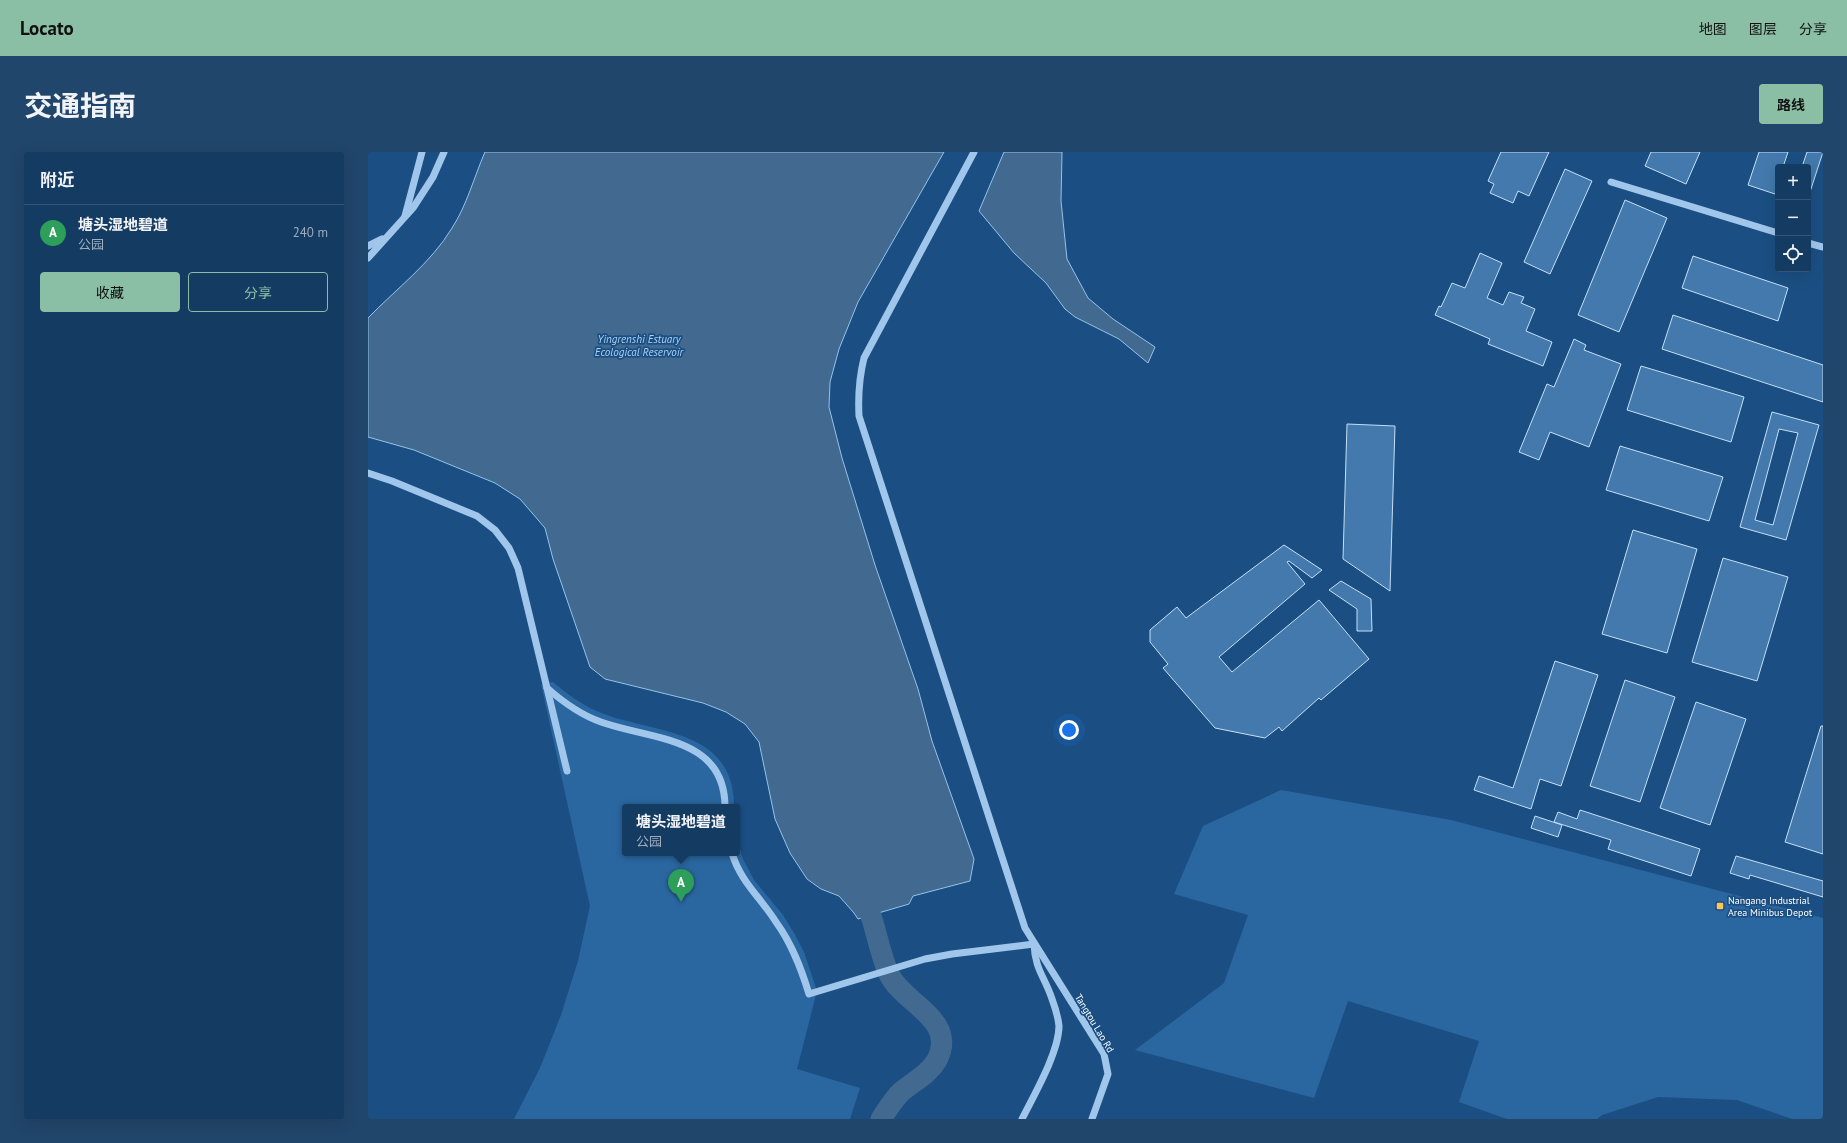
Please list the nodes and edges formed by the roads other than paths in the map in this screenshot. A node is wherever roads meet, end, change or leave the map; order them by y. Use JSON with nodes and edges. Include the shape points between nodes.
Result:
{"nodes":[{"id":1,"x":422,"y":152,"type":"edge"},
{"id":2,"x":444,"y":152,"type":"edge"},
{"id":3,"x":974,"y":152,"type":"edge"},
{"id":4,"x":1611,"y":182,"type":"dead end"},
{"id":5,"x":405,"y":217,"type":"junction"},
{"id":6,"x":1775,"y":232,"type":"edge"},
{"id":7,"x":387,"y":236,"type":"junction"},
{"id":8,"x":1811,"y":244,"type":"edge"},
{"id":9,"x":368,"y":246,"type":"edge"},
{"id":10,"x":1823,"y":247,"type":"edge"},
{"id":11,"x":368,"y":258,"type":"edge"},
{"id":12,"x":368,"y":473,"type":"edge"},
{"id":13,"x":547,"y":688,"type":"junction"},
{"id":14,"x":567,"y":771,"type":"dead end"},
{"id":15,"x":725,"y":804,"type":"edge"},
{"id":16,"x":733,"y":856,"type":"edge"},
{"id":17,"x":1034,"y":944,"type":"junction"},
{"id":18,"x":1022,"y":1119,"type":"edge"},
{"id":19,"x":1092,"y":1119,"type":"edge"}],
"edges":[{"from":1,"to":5,"type":"street"},
{"from":2,"to":5,"type":"street","via":[[433,177]]},
{"from":3,"to":17,"type":"street","via":[[864,358],[858,398],[859,416],[1023,920]]},
{"from":4,"to":6,"type":"street"},
{"from":5,"to":7,"type":"street"},
{"from":7,"to":9,"type":"street"},
{"from":7,"to":11,"type":"street"},
{"from":8,"to":10,"type":"street"},
{"from":12,"to":13,"type":"street","via":[[457,506],[477,516],[495,530],[518,568]]},
{"from":13,"to":14,"type":"street"},
{"from":13,"to":15,"type":"street","via":[[572,708],[601,722],[680,743],[693,749],[706,758],[715,770],[722,783]]},
{"from":16,"to":17,"type":"street","via":[[747,885],[786,937],[801,968],[809,994],[925,959]]},
{"from":17,"to":18,"type":"street","via":[[1034,956],[1057,1015],[1058,1035],[1056,1048]]},
{"from":17,"to":19,"type":"street","name":"Tangtou Lao Rd","via":[[1104,1054],[1108,1074]]}]}
